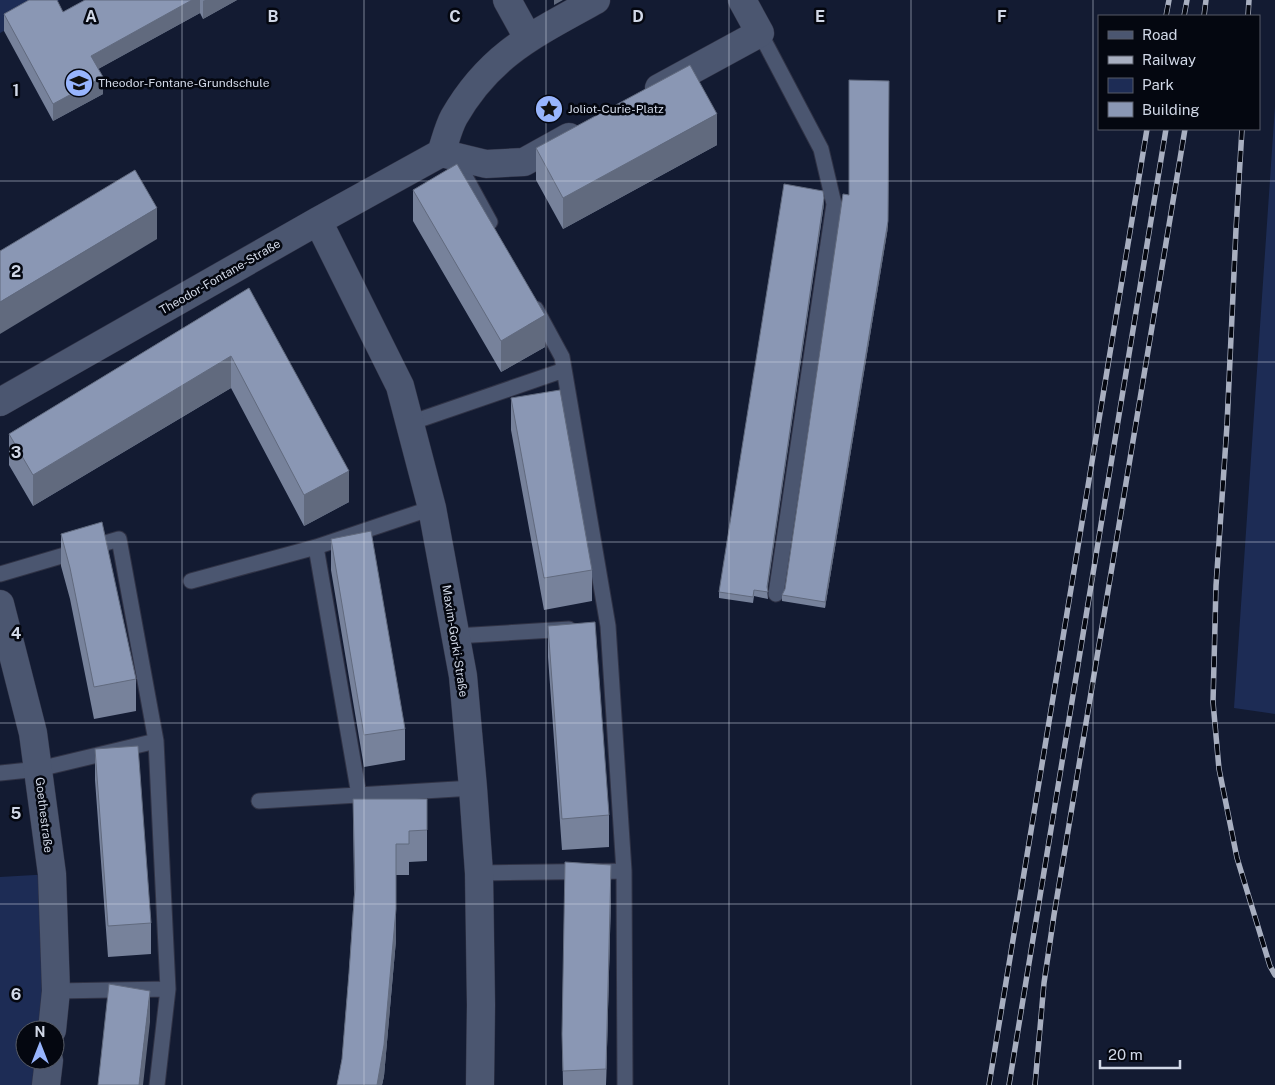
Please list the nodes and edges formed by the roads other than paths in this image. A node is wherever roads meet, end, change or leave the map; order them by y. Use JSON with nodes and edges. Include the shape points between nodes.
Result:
{"nodes":[{"id":1,"x":507,"y":0,"type":"edge"},
{"id":2,"x":596,"y":0,"type":"edge"},
{"id":3,"x":742,"y":0,"type":"edge"},
{"id":4,"x":760,"y":33,"type":"junction"},
{"id":5,"x":528,"y":38,"type":"junction"},
{"id":6,"x":638,"y":100,"type":"edge"},
{"id":7,"x":594,"y":124,"type":"edge"},
{"id":8,"x":448,"y":155,"type":"junction"},
{"id":9,"x":318,"y":221,"type":"junction"},
{"id":10,"x":497,"y":236,"type":"edge"},
{"id":11,"x":529,"y":296,"type":"edge"},
{"id":12,"x":564,"y":370,"type":"junction"},
{"id":13,"x":0,"y":402,"type":"edge"},
{"id":14,"x":410,"y":423,"type":"junction"},
{"id":15,"x":432,"y":508,"type":"junction"},
{"id":16,"x":316,"y":548,"type":"junction"},
{"id":17,"x":0,"y":574,"type":"edge"},
{"id":18,"x":191,"y":581,"type":"dead end"},
{"id":19,"x":776,"y":594,"type":"dead end"},
{"id":20,"x":0,"y":604,"type":"edge"},
{"id":21,"x":579,"y":628,"type":"edge"},
{"id":22,"x":456,"y":636,"type":"junction"},
{"id":23,"x":156,"y":741,"type":"junction"},
{"id":24,"x":39,"y":769,"type":"junction"},
{"id":25,"x":0,"y":773,"type":"edge"},
{"id":26,"x":472,"y":788,"type":"junction"},
{"id":27,"x":358,"y":795,"type":"junction"},
{"id":28,"x":259,"y":801,"type":"dead end"},
{"id":29,"x":624,"y":870,"type":"junction"},
{"id":30,"x":479,"y":873,"type":"junction"},
{"id":31,"x":168,"y":989,"type":"junction"},
{"id":32,"x":56,"y":991,"type":"junction"},
{"id":33,"x":53,"y":1020,"type":"edge"},
{"id":34,"x":47,"y":1070,"type":"edge"},
{"id":35,"x":46,"y":1085,"type":"edge"},
{"id":36,"x":157,"y":1085,"type":"edge"},
{"id":37,"x":480,"y":1085,"type":"edge"},
{"id":38,"x":625,"y":1085,"type":"edge"}],
"edges":[{"from":1,"to":5,"type":"street"},
{"from":2,"to":5,"type":"street"},
{"from":3,"to":4,"type":"street"},
{"from":4,"to":6,"type":"street"},
{"from":4,"to":19,"type":"lane","via":[[821,149],[834,204]]},
{"from":5,"to":8,"type":"street","via":[[497,61],[472,90],[453,119]]},
{"from":7,"to":8,"type":"street","via":[[524,162],[486,164]]},
{"from":8,"to":9,"type":"street","name":"Theodor-Fontane-Straße"},
{"from":8,"to":10,"type":"lane"},
{"from":9,"to":13,"type":"street","name":"Theodor-Fontane-Straße"},
{"from":9,"to":14,"type":"street","name":"Maxim-Gorki-Straße","via":[[400,386]]},
{"from":11,"to":12,"type":"lane","via":[[562,357]]},
{"from":12,"to":14,"type":"lane"},
{"from":12,"to":29,"type":"lane","via":[[603,626]]},
{"from":14,"to":15,"type":"street","name":"Maxim-Gorki-Straße"},
{"from":15,"to":16,"type":"lane"},
{"from":15,"to":22,"type":"street","name":"Maxim-Gorki-Straße"},
{"from":16,"to":18,"type":"lane"},
{"from":16,"to":27,"type":"lane"},
{"from":17,"to":23,"type":"lane","via":[[119,539]]},
{"from":20,"to":24,"type":"street","name":"Goethestraße"},
{"from":21,"to":22,"type":"lane"},
{"from":22,"to":26,"type":"street","name":"Maxim-Gorki-Straße","via":[[463,676]]},
{"from":23,"to":24,"type":"lane"},
{"from":23,"to":31,"type":"lane"},
{"from":24,"to":25,"type":"lane"},
{"from":24,"to":32,"type":"street","name":"Goethestraße","via":[[52,874]]},
{"from":26,"to":27,"type":"lane"},
{"from":26,"to":30,"type":"street","name":"Maxim-Gorki-Straße"},
{"from":27,"to":28,"type":"lane"},
{"from":29,"to":30,"type":"lane"},
{"from":29,"to":38,"type":"lane"},
{"from":30,"to":37,"type":"street","name":"Maxim-Gorki-Straße"},
{"from":31,"to":32,"type":"lane"},
{"from":31,"to":36,"type":"lane"},
{"from":32,"to":33,"type":"street","name":"Goethestraße"},
{"from":34,"to":35,"type":"street"}]}
